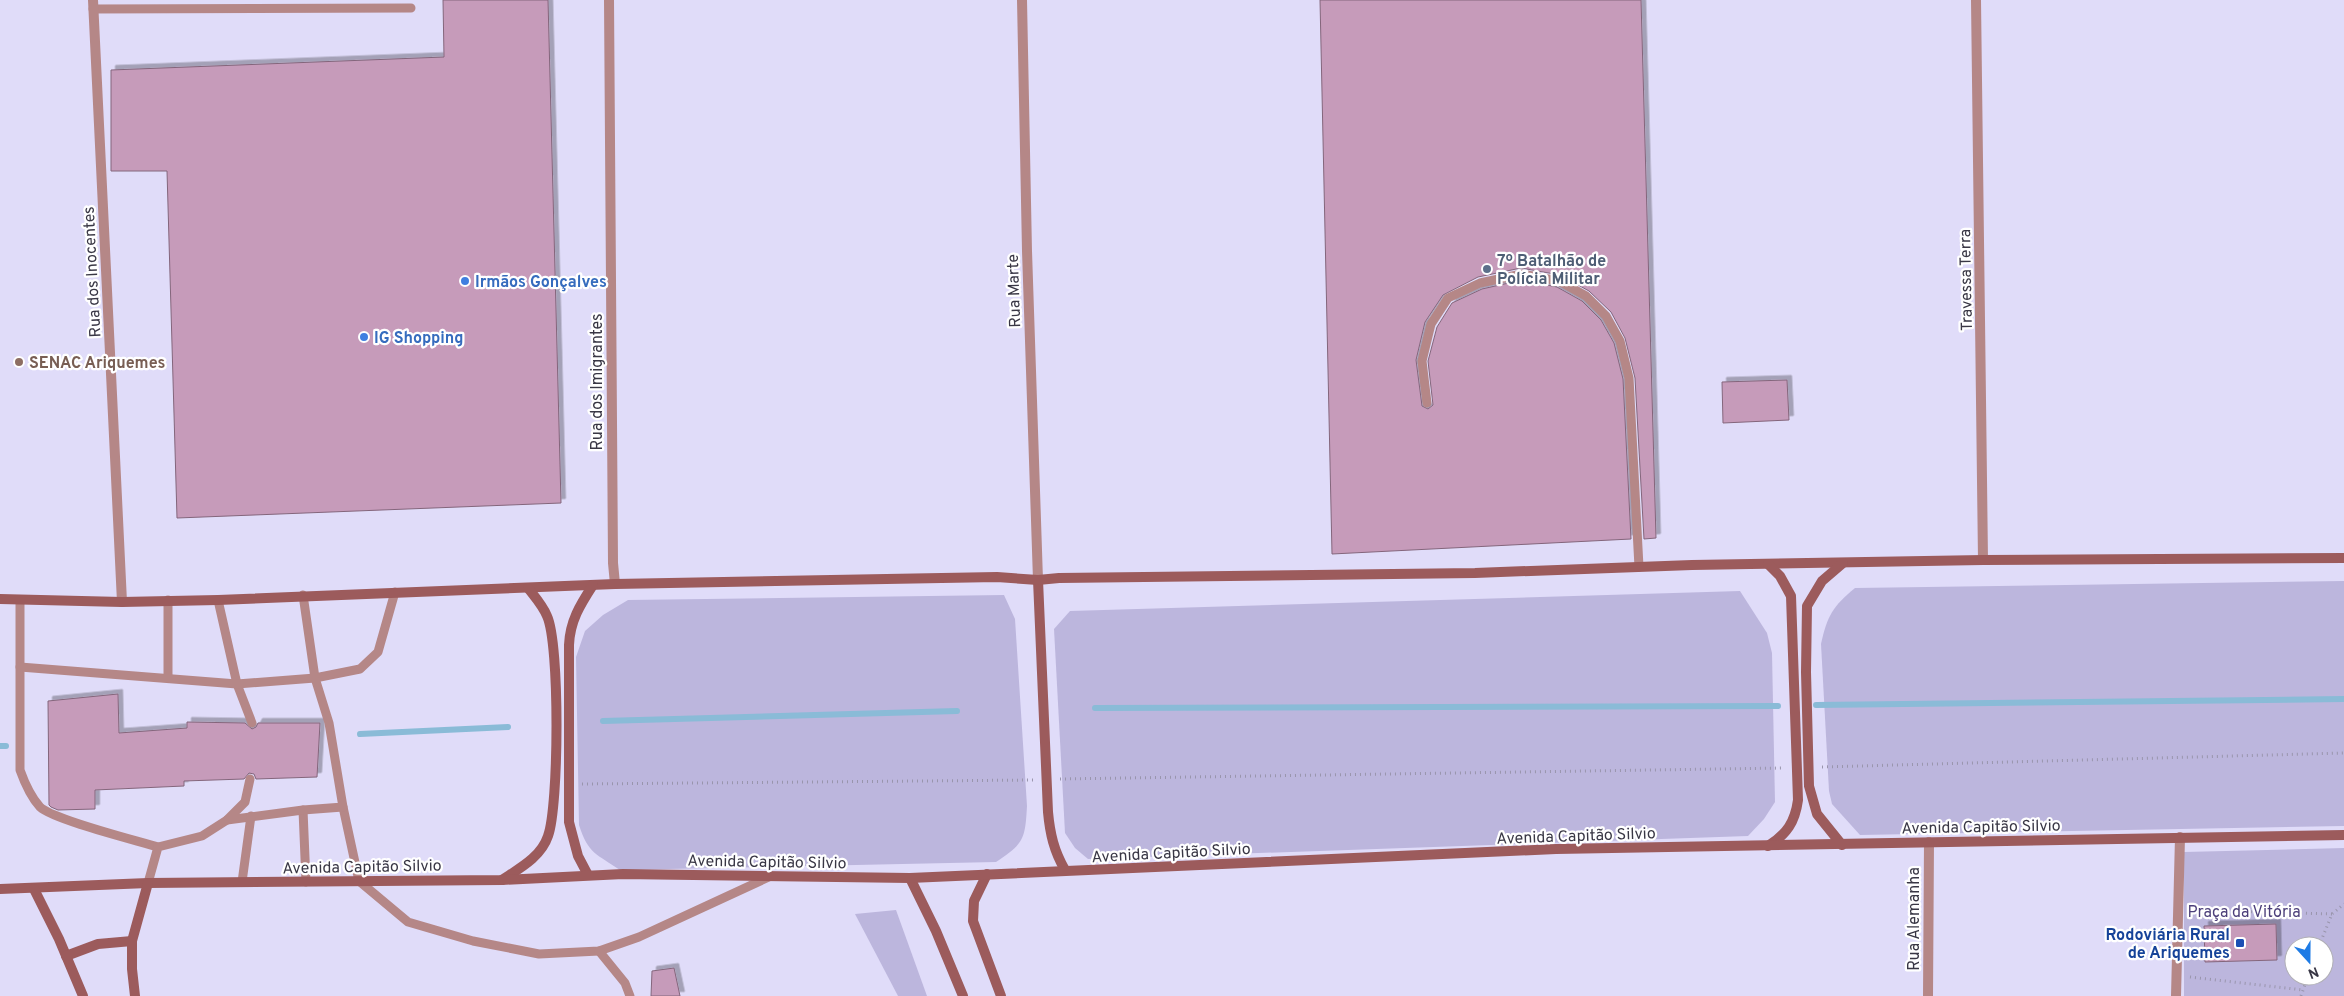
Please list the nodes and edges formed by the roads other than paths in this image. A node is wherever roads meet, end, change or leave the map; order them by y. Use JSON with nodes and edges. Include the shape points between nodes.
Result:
{"nodes":[{"id":1,"x":609,"y":0,"type":"edge"},
{"id":2,"x":1022,"y":0,"type":"edge"},
{"id":3,"x":1976,"y":0,"type":"edge"},
{"id":4,"x":93,"y":5,"type":"edge"},
{"id":5,"x":411,"y":8,"type":"dead end"},
{"id":6,"x":1427,"y":403,"type":"dead end"},
{"id":7,"x":2344,"y":558,"type":"edge"},
{"id":8,"x":1983,"y":560,"type":"junction"},
{"id":9,"x":1843,"y":563,"type":"junction"},
{"id":10,"x":1768,"y":564,"type":"junction"},
{"id":11,"x":1639,"y":567,"type":"junction"},
{"id":12,"x":1038,"y":580,"type":"junction"},
{"id":13,"x":615,"y":584,"type":"junction"},
{"id":14,"x":592,"y":585,"type":"junction"},
{"id":15,"x":528,"y":588,"type":"junction"},
{"id":16,"x":395,"y":592,"type":"junction"},
{"id":17,"x":303,"y":596,"type":"junction"},
{"id":18,"x":0,"y":599,"type":"edge"},
{"id":19,"x":20,"y":600,"type":"junction"},
{"id":20,"x":168,"y":600,"type":"junction"},
{"id":21,"x":218,"y":600,"type":"junction"},
{"id":22,"x":122,"y":602,"type":"junction"},
{"id":23,"x":20,"y":667,"type":"junction"},
{"id":24,"x":168,"y":678,"type":"junction"},
{"id":25,"x":315,"y":678,"type":"junction"},
{"id":26,"x":237,"y":684,"type":"junction"},
{"id":27,"x":252,"y":723,"type":"dead end"},
{"id":28,"x":250,"y":779,"type":"dead end"},
{"id":29,"x":343,"y":807,"type":"junction"},
{"id":30,"x":303,"y":810,"type":"junction"},
{"id":31,"x":251,"y":816,"type":"junction"},
{"id":32,"x":227,"y":820,"type":"junction"},
{"id":33,"x":2344,"y":835,"type":"edge"},
{"id":34,"x":2180,"y":837,"type":"junction"},
{"id":35,"x":1929,"y":842,"type":"junction"},
{"id":36,"x":1842,"y":845,"type":"junction"},
{"id":37,"x":1768,"y":846,"type":"junction"},
{"id":38,"x":158,"y":847,"type":"junction"},
{"id":39,"x":1065,"y":870,"type":"junction"},
{"id":40,"x":987,"y":874,"type":"junction"},
{"id":41,"x":588,"y":875,"type":"junction"},
{"id":42,"x":771,"y":876,"type":"junction"},
{"id":43,"x":910,"y":878,"type":"junction"},
{"id":44,"x":502,"y":880,"type":"junction"},
{"id":45,"x":359,"y":881,"type":"junction"},
{"id":46,"x":242,"y":882,"type":"junction"},
{"id":47,"x":306,"y":882,"type":"junction"},
{"id":48,"x":148,"y":883,"type":"junction"},
{"id":49,"x":0,"y":889,"type":"edge"},
{"id":50,"x":34,"y":889,"type":"junction"},
{"id":51,"x":132,"y":941,"type":"junction"},
{"id":52,"x":599,"y":951,"type":"junction"},
{"id":53,"x":66,"y":956,"type":"junction"},
{"id":54,"x":83,"y":996,"type":"edge"},
{"id":55,"x":135,"y":996,"type":"edge"},
{"id":56,"x":630,"y":996,"type":"edge"},
{"id":57,"x":963,"y":996,"type":"edge"},
{"id":58,"x":1002,"y":996,"type":"edge"},
{"id":59,"x":1928,"y":996,"type":"edge"},
{"id":60,"x":2176,"y":996,"type":"edge"}],
"edges":[{"from":1,"to":13,"type":"street","name":"Rua dos Imigrantes"},
{"from":2,"to":12,"type":"street","name":"Rua Marte"},
{"from":3,"to":8,"type":"street","name":"Travessa Terra"},
{"from":4,"to":5,"type":"lane"},
{"from":4,"to":22,"type":"street","name":"Rua dos Inocentes"},
{"from":6,"to":11,"type":"lane","via":[[1422,361],[1431,324],[1448,298],[1480,283],[1522,274],[1559,280],[1586,296],[1606,316],[1623,348],[1629,378]]},
{"from":7,"to":8,"type":"main road"},
{"from":8,"to":9,"type":"main road"},
{"from":9,"to":10,"type":"main road"},
{"from":9,"to":36,"type":"main road","via":[[1822,581],[1807,606],[1806,672],[1809,786],[1816,814]]},
{"from":10,"to":11,"type":"main road"},
{"from":10,"to":37,"type":"main road","via":[[1780,576],[1791,596],[1798,768],[1796,818],[1782,836]]},
{"from":11,"to":12,"type":"main road"},
{"from":12,"to":13,"type":"main road","via":[[997,577]]},
{"from":12,"to":39,"type":"main road","via":[[1050,836]]},
{"from":13,"to":14,"type":"main road"},
{"from":14,"to":15,"type":"main road"},
{"from":14,"to":41,"type":"main road","via":[[570,628],[569,822],[582,867]]},
{"from":15,"to":16,"type":"main road"},
{"from":15,"to":44,"type":"main road","via":[[548,616],[554,648],[556,719],[552,817],[541,851]]},
{"from":16,"to":17,"type":"main road"},
{"from":16,"to":25,"type":"lane","via":[[378,652],[360,669]]},
{"from":17,"to":21,"type":"main road"},
{"from":17,"to":25,"type":"lane"},
{"from":18,"to":19,"type":"main road"},
{"from":19,"to":22,"type":"main road"},
{"from":19,"to":23,"type":"lane"},
{"from":20,"to":21,"type":"main road"},
{"from":20,"to":22,"type":"main road"},
{"from":20,"to":24,"type":"lane"},
{"from":21,"to":26,"type":"lane"},
{"from":23,"to":24,"type":"lane"},
{"from":23,"to":38,"type":"lane","via":[[20,770],[28,792],[42,808],[60,817]]},
{"from":24,"to":26,"type":"lane"},
{"from":25,"to":26,"type":"lane"},
{"from":25,"to":29,"type":"lane","via":[[329,723]]},
{"from":26,"to":27,"type":"lane"},
{"from":28,"to":32,"type":"lane","via":[[245,802]]},
{"from":29,"to":30,"type":"lane"},
{"from":29,"to":45,"type":"lane"},
{"from":30,"to":31,"type":"lane"},
{"from":30,"to":47,"type":"lane"},
{"from":31,"to":32,"type":"lane"},
{"from":31,"to":46,"type":"lane"},
{"from":32,"to":38,"type":"lane","via":[[202,836]]},
{"from":33,"to":34,"type":"main road","name":"Avenida Capitão Silvio"},
{"from":34,"to":35,"type":"main road","name":"Avenida Capitão Silvio"},
{"from":34,"to":60,"type":"street"},
{"from":35,"to":36,"type":"main road","name":"Avenida Capitão Silvio"},
{"from":35,"to":59,"type":"street","name":"Rua Alemanha"},
{"from":36,"to":37,"type":"main road","name":"Avenida Capitão Silvio"},
{"from":37,"to":39,"type":"main road","name":"Avenida Capitão Silvio","via":[[1556,849]]},
{"from":38,"to":48,"type":"lane"},
{"from":39,"to":40,"type":"main road","name":"Avenida Capitão Silvio"},
{"from":40,"to":43,"type":"main road","name":"Avenida Capitão Silvio"},
{"from":40,"to":58,"type":"main road","via":[[974,900],[973,921]]},
{"from":41,"to":42,"type":"main road","name":"Avenida Capitão Silvio"},
{"from":41,"to":44,"type":"main road","name":"Avenida Capitão Silvio"},
{"from":42,"to":43,"type":"main road","name":"Avenida Capitão Silvio"},
{"from":42,"to":52,"type":"lane","via":[[655,930]]},
{"from":43,"to":57,"type":"main road"},
{"from":44,"to":45,"type":"main road","name":"Avenida Capitão Silvio"},
{"from":45,"to":47,"type":"main road","name":"Avenida Capitão Silvio"},
{"from":45,"to":52,"type":"lane","via":[[408,922],[417,925],[473,941],[539,954]]},
{"from":46,"to":47,"type":"main road","name":"Avenida Capitão Silvio"},
{"from":46,"to":48,"type":"main road","name":"Avenida Capitão Silvio"},
{"from":48,"to":50,"type":"main road","name":"Avenida Capitão Silvio"},
{"from":48,"to":51,"type":"main road"},
{"from":49,"to":50,"type":"main road","name":"Avenida Capitão Silvio"},
{"from":50,"to":53,"type":"main road"},
{"from":51,"to":53,"type":"main road","via":[[98,944]]},
{"from":51,"to":55,"type":"main road"},
{"from":52,"to":56,"type":"lane","via":[[625,983]]},
{"from":53,"to":54,"type":"main road"}]}
